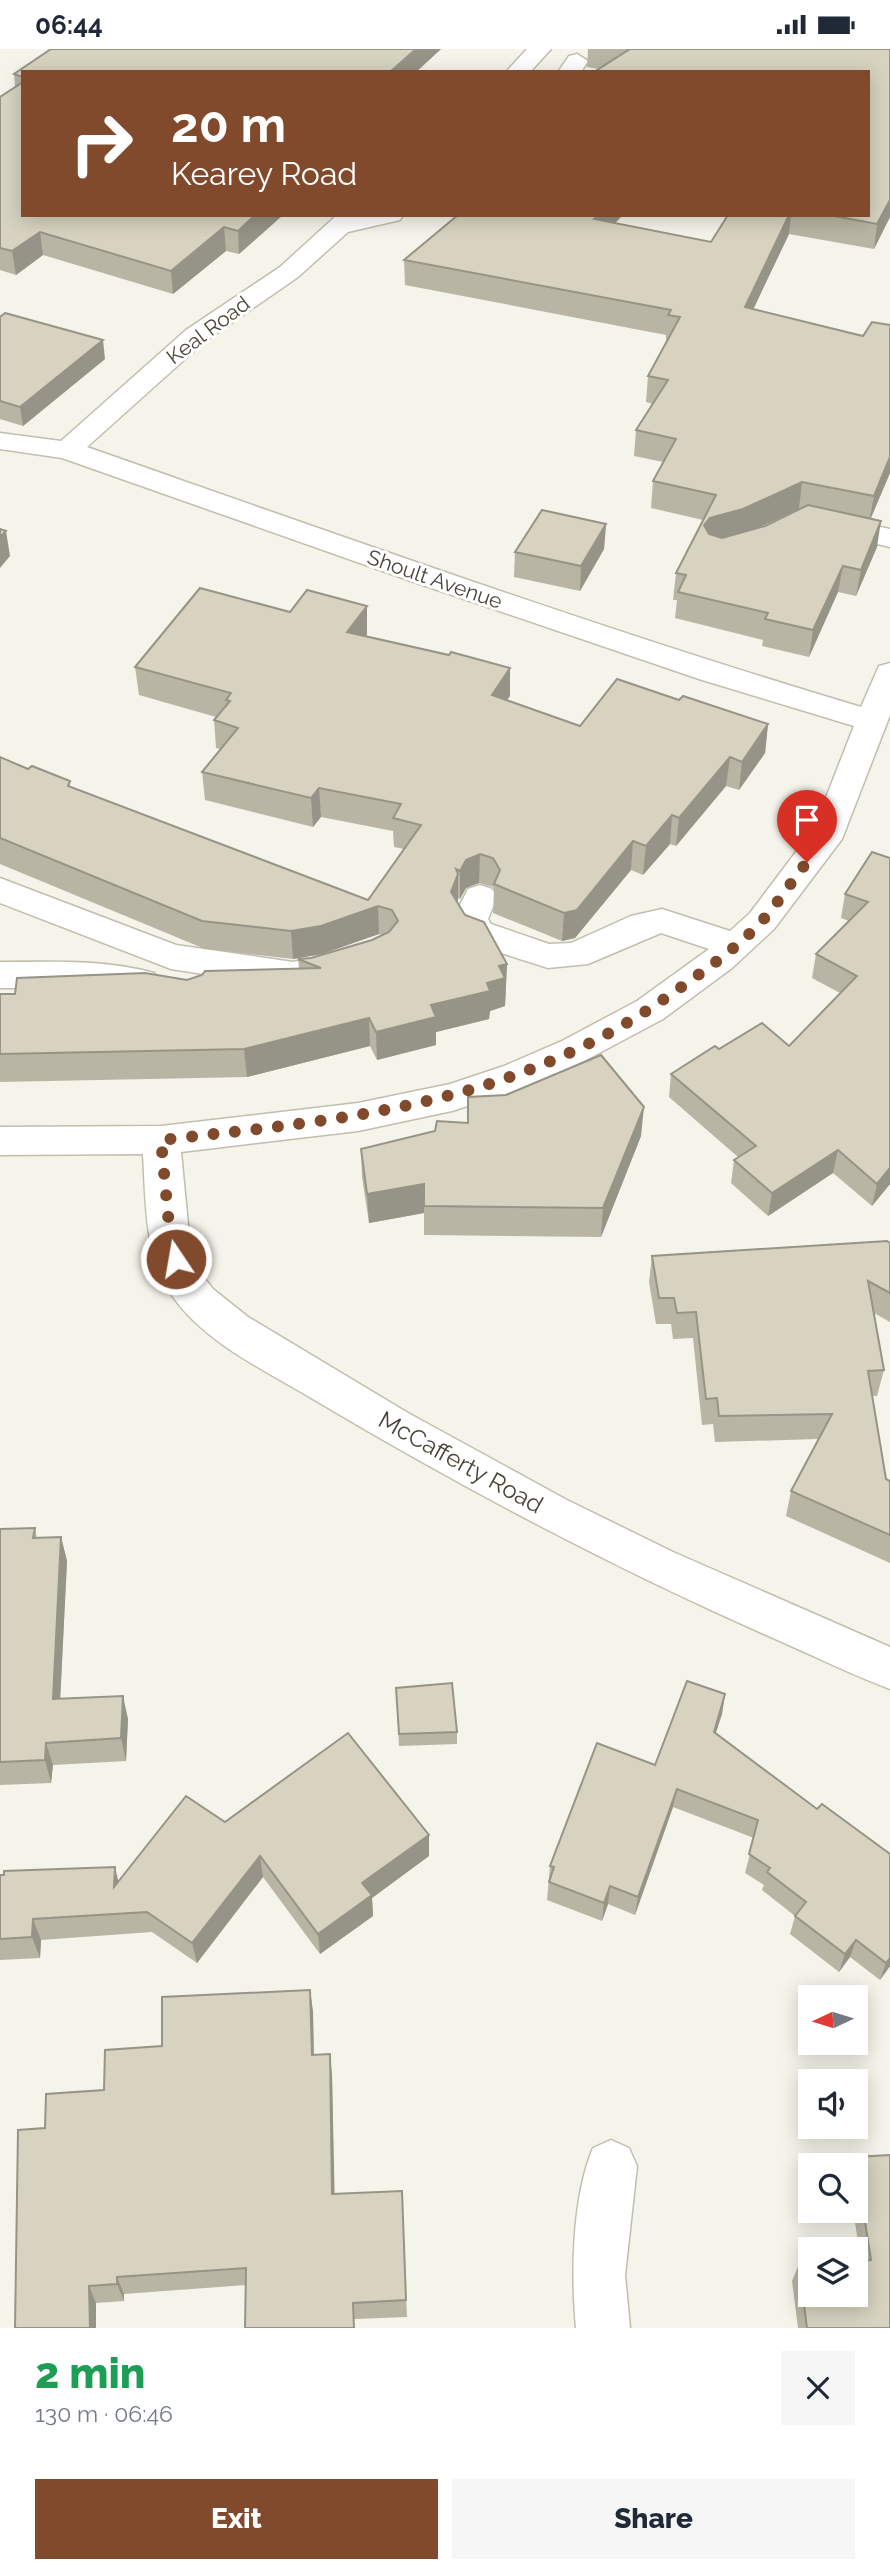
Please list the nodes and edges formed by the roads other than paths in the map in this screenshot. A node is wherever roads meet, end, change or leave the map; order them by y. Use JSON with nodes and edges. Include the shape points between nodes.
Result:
{"nodes":[{"id":1,"x":540,"y":49,"type":"edge"},
{"id":2,"x":519,"y":70,"type":"edge"},
{"id":3,"x":373,"y":217,"type":"edge"},
{"id":4,"x":346,"y":220,"type":"edge"},
{"id":5,"x":0,"y":441,"type":"edge"},
{"id":6,"x":67,"y":450,"type":"junction"},
{"id":7,"x":800,"y":520,"type":"edge"},
{"id":8,"x":890,"y":538,"type":"edge"},
{"id":9,"x":890,"y":673,"type":"edge"},
{"id":10,"x":871,"y":721,"type":"junction"},
{"id":11,"x":0,"y":890,"type":"edge"},
{"id":12,"x":480,"y":897,"type":"dead end"},
{"id":13,"x":735,"y":945,"type":"junction"},
{"id":14,"x":329,"y":969,"type":"edge"},
{"id":15,"x":0,"y":975,"type":"edge"},
{"id":16,"x":191,"y":992,"type":"edge"},
{"id":17,"x":161,"y":1140,"type":"junction"},
{"id":18,"x":0,"y":1141,"type":"edge"},
{"id":19,"x":890,"y":1669,"type":"edge"},
{"id":20,"x":611,"y":2166,"type":"dead end"},
{"id":21,"x":603,"y":2328,"type":"edge"}],
"edges":[{"from":1,"to":2,"type":"street"},
{"from":3,"to":4,"type":"street"},
{"from":4,"to":6,"type":"street","name":"Keal Road","via":[[289,272],[180,348]]},
{"from":5,"to":6,"type":"street","name":"Shoult Avenue"},
{"from":6,"to":10,"type":"street","name":"Shoult Avenue","via":[[422,575]]},
{"from":7,"to":8,"type":"street"},
{"from":9,"to":10,"type":"street"},
{"from":10,"to":13,"type":"street","via":[[830,831],[762,921]]},
{"from":11,"to":14,"type":"street","via":[[171,957],[293,975]]},
{"from":12,"to":13,"type":"street","via":[[470,919],[479,933],[548,956],[576,955],[662,921]]},
{"from":13,"to":17,"type":"street","via":[[650,1010],[517,1076],[452,1097],[358,1117]]},
{"from":15,"to":16,"type":"street","via":[[87,975]]},
{"from":17,"to":18,"type":"street"},
{"from":17,"to":19,"type":"street","name":"McCafferty Road","via":[[170,1236],[184,1283],[221,1318],[350,1400],[583,1529]]},
{"from":20,"to":21,"type":"street","via":[[598,2275]]}]}
